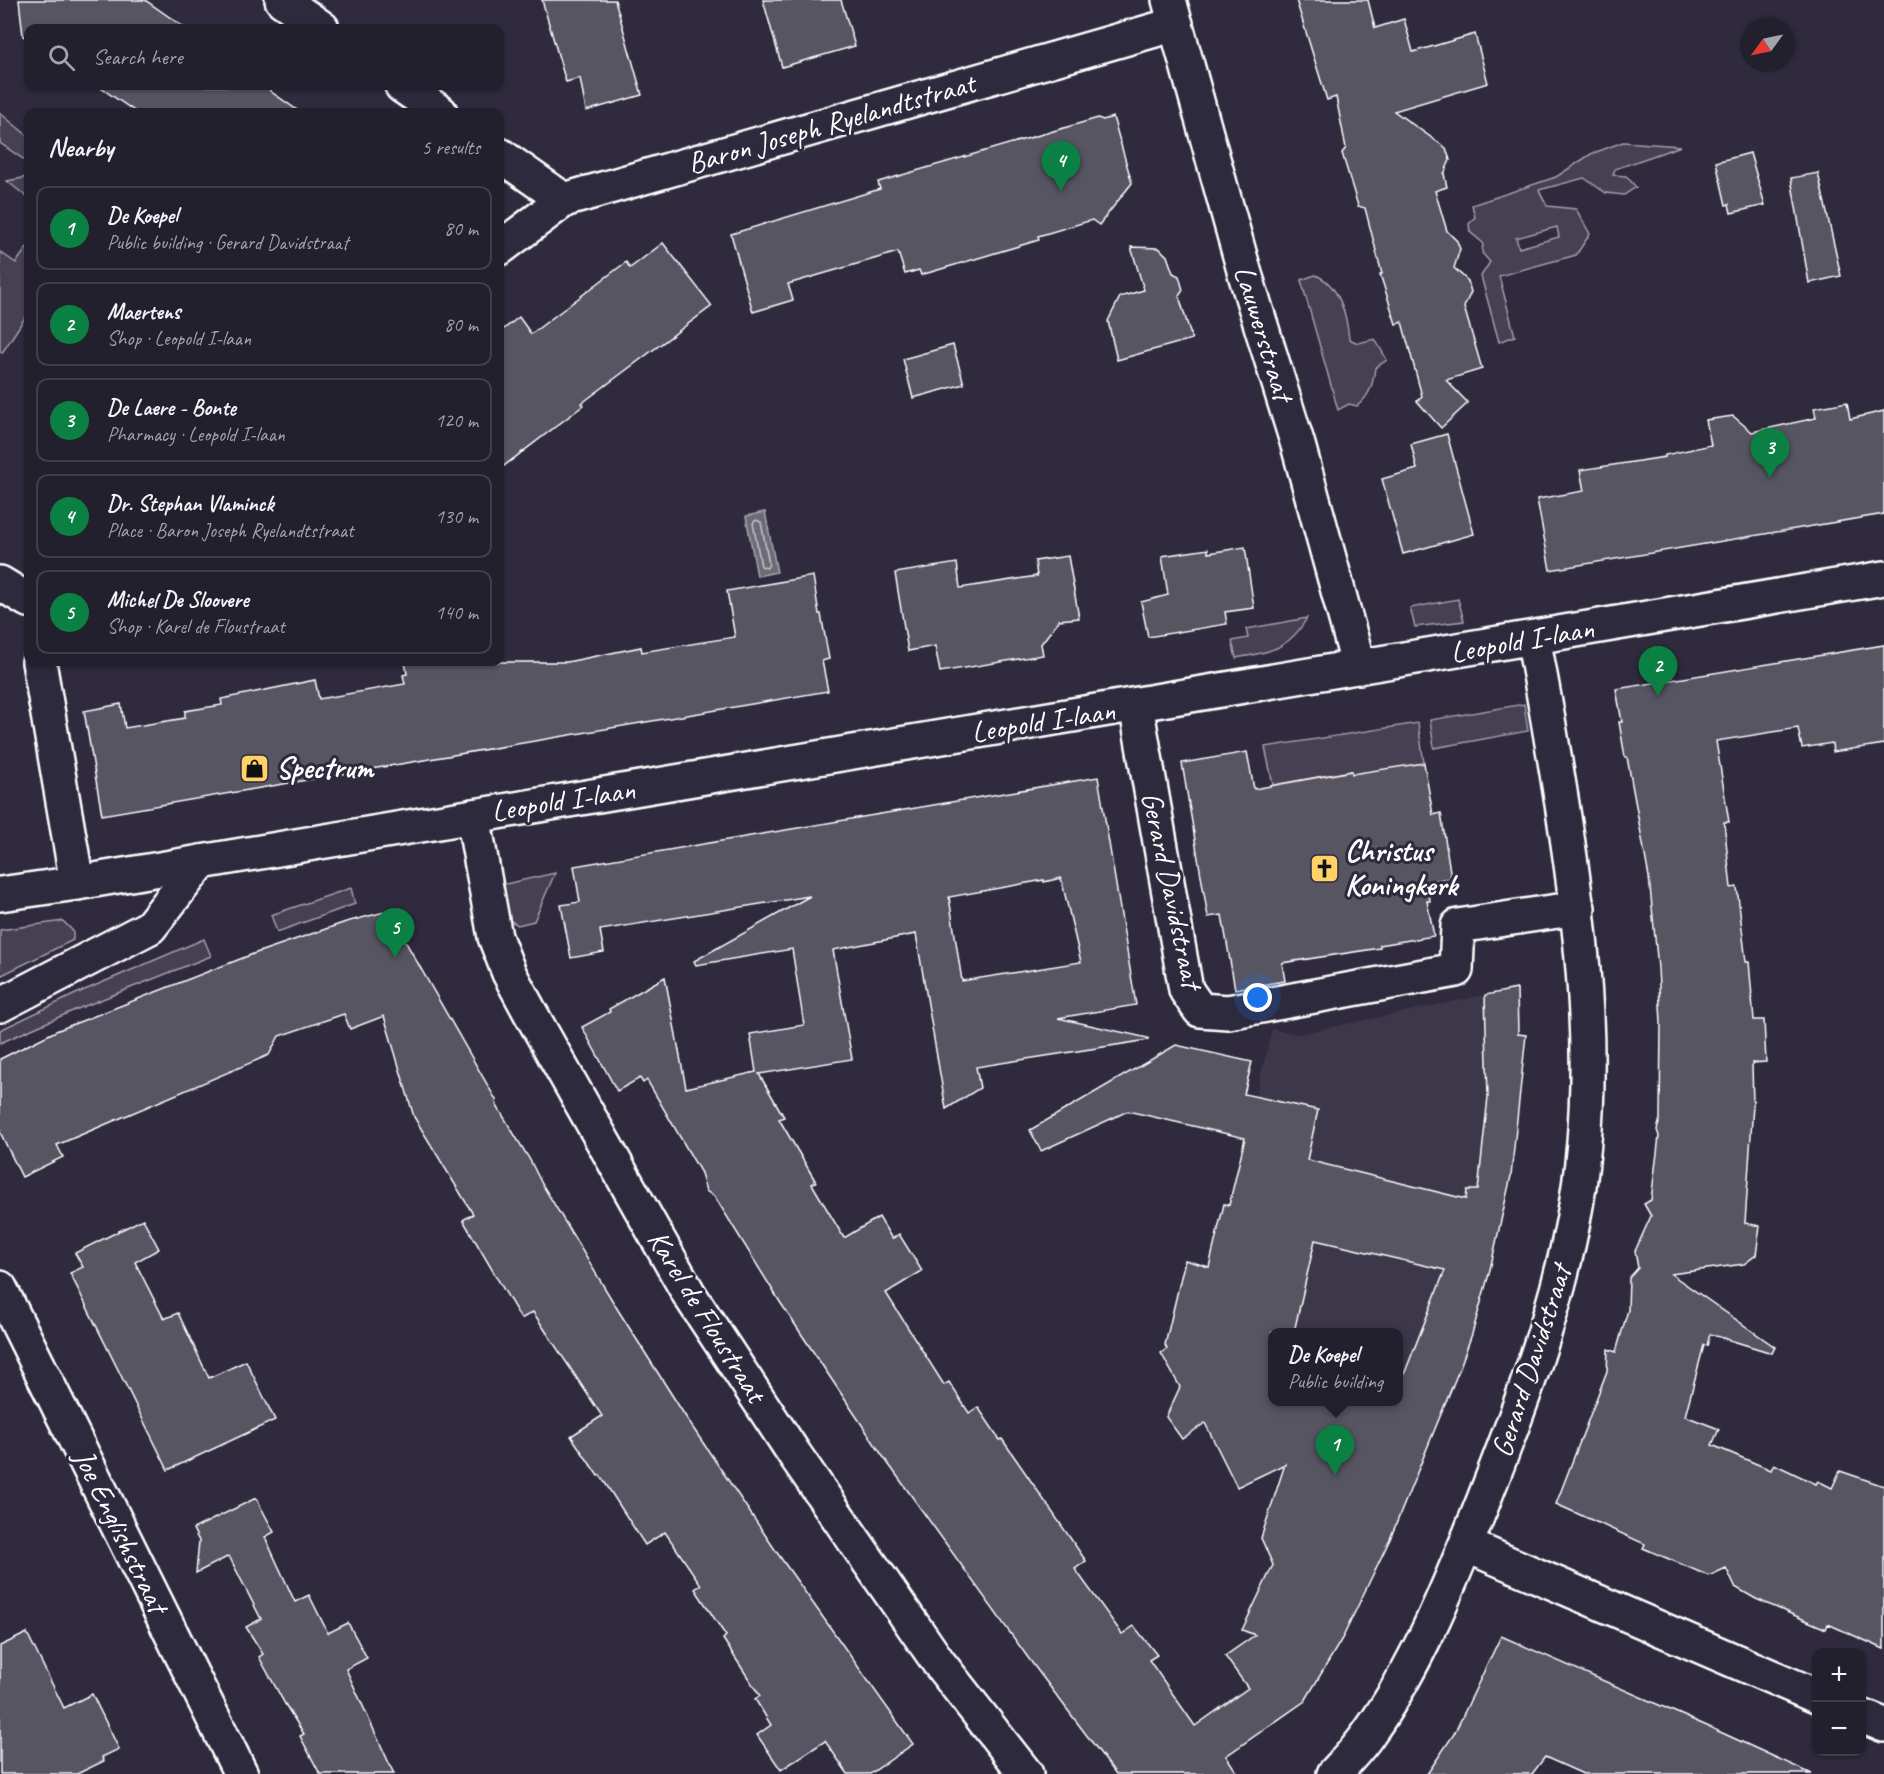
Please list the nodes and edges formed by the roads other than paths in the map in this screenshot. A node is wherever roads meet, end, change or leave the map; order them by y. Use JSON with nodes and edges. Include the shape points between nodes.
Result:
{"nodes":[{"id":1,"x":282,"y":0,"type":"edge"},
{"id":2,"x":1173,"y":12,"type":"edge"},
{"id":3,"x":316,"y":24,"type":"edge"},
{"id":4,"x":408,"y":90,"type":"edge"},
{"id":5,"x":434,"y":108,"type":"edge"},
{"id":6,"x":504,"y":157,"type":"edge"},
{"id":7,"x":564,"y":200,"type":"junction"},
{"id":8,"x":504,"y":245,"type":"edge"},
{"id":9,"x":1884,"y":578,"type":"edge"},
{"id":10,"x":0,"y":583,"type":"edge"},
{"id":11,"x":24,"y":598,"type":"edge"},
{"id":12,"x":1533,"y":638,"type":"junction"},
{"id":13,"x":40,"y":666,"type":"edge"},
{"id":14,"x":1359,"y":667,"type":"junction"},
{"id":15,"x":1136,"y":705,"type":"junction"},
{"id":16,"x":473,"y":816,"type":"junction"},
{"id":17,"x":201,"y":862,"type":"junction"},
{"id":18,"x":77,"y":883,"type":"junction"},
{"id":19,"x":0,"y":894,"type":"edge"},
{"id":20,"x":1578,"y":908,"type":"junction"},
{"id":21,"x":0,"y":1005,"type":"edge"},
{"id":22,"x":0,"y":1288,"type":"edge"},
{"id":23,"x":1466,"y":1545,"type":"junction"},
{"id":24,"x":1812,"y":1694,"type":"edge"},
{"id":25,"x":1866,"y":1718,"type":"edge"},
{"id":26,"x":1884,"y":1725,"type":"edge"},
{"id":27,"x":241,"y":1774,"type":"edge"},
{"id":28,"x":1026,"y":1774,"type":"edge"},
{"id":29,"x":1334,"y":1774,"type":"edge"}],
"edges":[{"from":1,"to":3,"type":"street"},
{"from":2,"to":7,"type":"street","name":"Baron Joseph Ryelandtstraat"},
{"from":2,"to":14,"type":"street","name":"Lauwerstraat"},
{"from":4,"to":5,"type":"street"},
{"from":6,"to":7,"type":"street"},
{"from":7,"to":8,"type":"street","name":"Baron Joseph Ryelandtstraat"},
{"from":9,"to":12,"type":"street","name":"Leopold I-laan"},
{"from":10,"to":11,"type":"street"},
{"from":12,"to":14,"type":"street","name":"Leopold I-laan"},
{"from":12,"to":20,"type":"street","name":"Gerard Davidstraat"},
{"from":13,"to":18,"type":"street"},
{"from":14,"to":15,"type":"street","name":"Leopold I-laan"},
{"from":15,"to":16,"type":"street","name":"Leopold I-laan"},
{"from":15,"to":20,"type":"street","name":"Gerard Davidstraat","via":[[1186,990],[1200,1010],[1228,1012],[1456,970],[1458,926]]},
{"from":16,"to":17,"type":"street","name":"Leopold I-laan"},
{"from":16,"to":28,"type":"street","name":"Karel de Floustraat","via":[[500,954],[690,1294],[795,1455],[939,1663]]},
{"from":17,"to":18,"type":"street","name":"Leopold I-laan"},
{"from":17,"to":21,"type":"street","via":[[150,927]]},
{"from":18,"to":19,"type":"street","name":"Leopold I-laan"},
{"from":20,"to":23,"type":"street","name":"Gerard Davidstraat","via":[[1586,993],[1587,1070],[1573,1220],[1554,1305],[1528,1387]]},
{"from":22,"to":27,"type":"street","name":"Joe Englishstraat"},
{"from":23,"to":24,"type":"street"},
{"from":23,"to":29,"type":"street","name":"Gerard Davidstraat","via":[[1398,1689],[1368,1736]]},
{"from":25,"to":26,"type":"street"}]}
